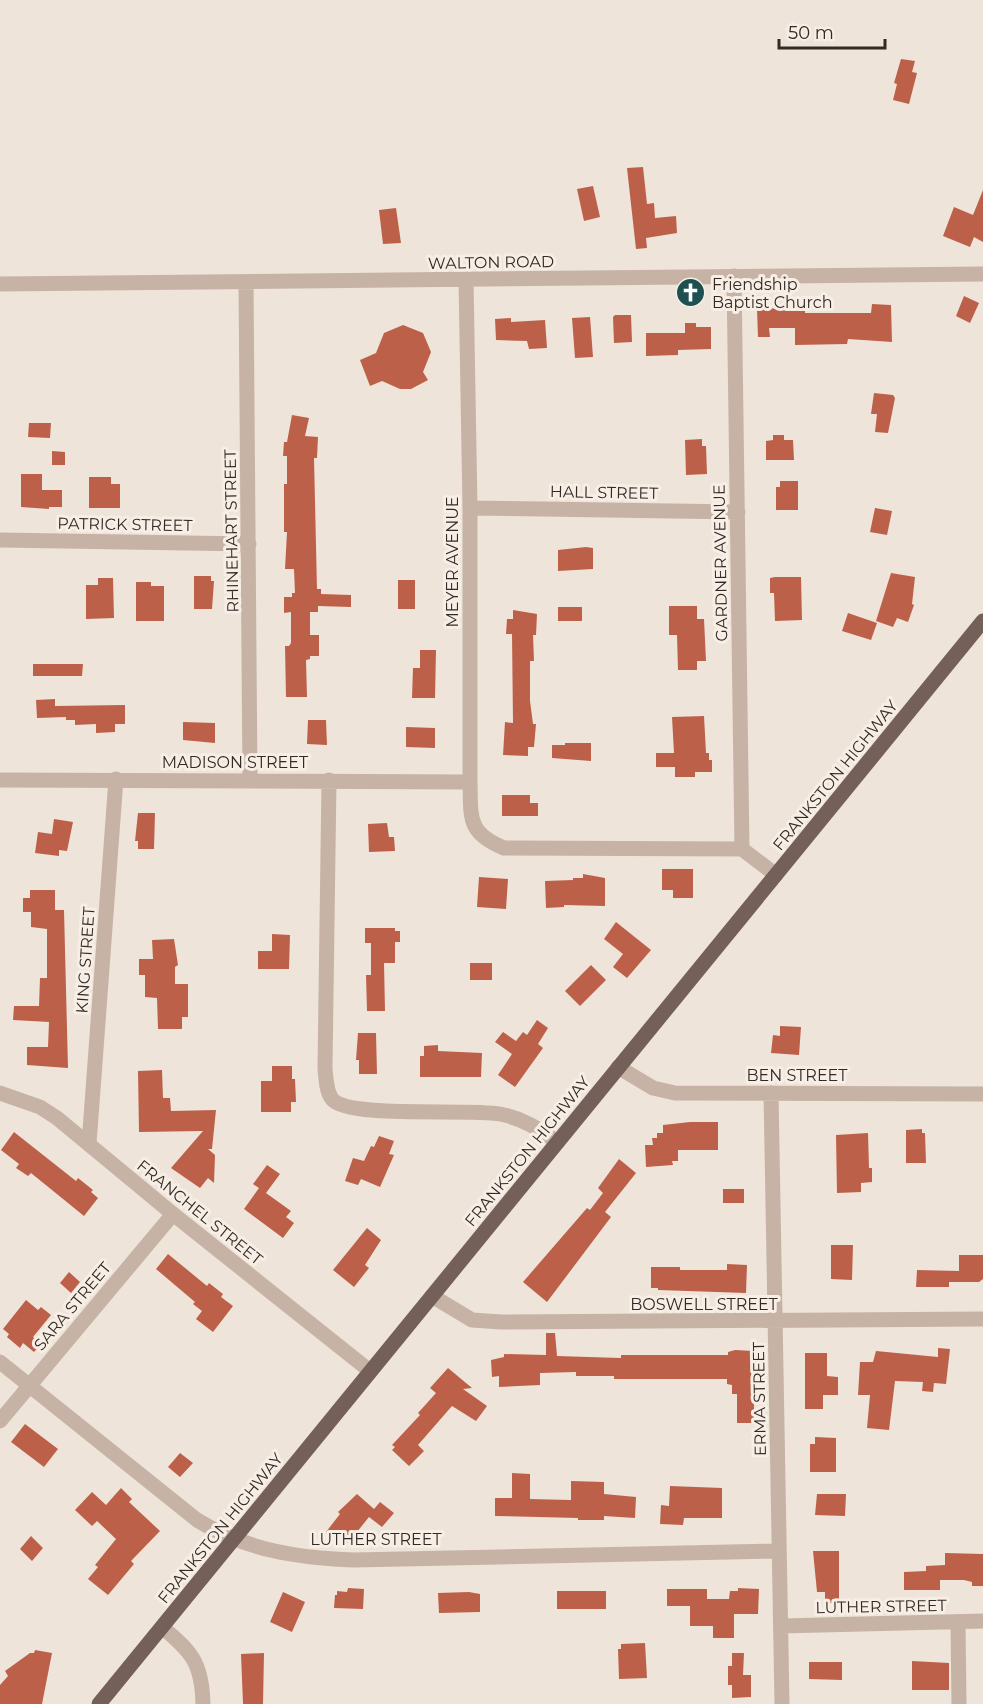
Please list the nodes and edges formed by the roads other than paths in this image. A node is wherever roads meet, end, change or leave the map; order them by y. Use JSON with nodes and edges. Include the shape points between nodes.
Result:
{"nodes":[{"id":1,"x":983,"y":274,"type":"edge"},
{"id":2,"x":734,"y":276,"type":"junction"},
{"id":3,"x":466,"y":280,"type":"junction"},
{"id":4,"x":246,"y":282,"type":"junction"},
{"id":5,"x":0,"y":284,"type":"edge"},
{"id":6,"x":470,"y":508,"type":"junction"},
{"id":7,"x":738,"y":512,"type":"junction"},
{"id":8,"x":0,"y":540,"type":"edge"},
{"id":9,"x":249,"y":544,"type":"junction"},
{"id":10,"x":983,"y":621,"type":"edge"},
{"id":11,"x":116,"y":779,"type":"junction"},
{"id":12,"x":0,"y":780,"type":"edge"},
{"id":13,"x":250,"y":780,"type":"junction"},
{"id":14,"x":328,"y":780,"type":"junction"},
{"id":15,"x":470,"y":782,"type":"junction"},
{"id":16,"x":742,"y":849,"type":"junction"},
{"id":17,"x":776,"y":875,"type":"junction"},
{"id":18,"x":618,"y":1067,"type":"junction"},
{"id":19,"x":771,"y":1092,"type":"junction"},
{"id":20,"x":0,"y":1093,"type":"edge"},
{"id":21,"x":983,"y":1094,"type":"edge"},
{"id":22,"x":557,"y":1142,"type":"junction"},
{"id":23,"x":89,"y":1144,"type":"junction"},
{"id":24,"x":172,"y":1214,"type":"junction"},
{"id":25,"x":432,"y":1296,"type":"junction"},
{"id":26,"x":983,"y":1319,"type":"edge"},
{"id":27,"x":775,"y":1321,"type":"junction"},
{"id":28,"x":0,"y":1362,"type":"edge"},
{"id":29,"x":370,"y":1371,"type":"junction"},
{"id":30,"x":29,"y":1385,"type":"junction"},
{"id":31,"x":0,"y":1421,"type":"edge"},
{"id":32,"x":233,"y":1539,"type":"junction"},
{"id":33,"x":779,"y":1551,"type":"junction"},
{"id":34,"x":958,"y":1622,"type":"junction"},
{"id":35,"x":983,"y":1622,"type":"edge"},
{"id":36,"x":781,"y":1626,"type":"junction"},
{"id":37,"x":162,"y":1627,"type":"junction"},
{"id":38,"x":99,"y":1704,"type":"edge"},
{"id":39,"x":203,"y":1704,"type":"edge"},
{"id":40,"x":782,"y":1704,"type":"edge"},
{"id":41,"x":959,"y":1704,"type":"edge"}],
"edges":[{"from":1,"to":2,"type":"street","name":"WALTON ROAD"},
{"from":2,"to":3,"type":"street","name":"WALTON ROAD"},
{"from":2,"to":7,"type":"street","name":"GARDNER AVENUE"},
{"from":3,"to":4,"type":"street","name":"WALTON ROAD"},
{"from":3,"to":6,"type":"street","name":"MEYER AVENUE"},
{"from":4,"to":5,"type":"street","name":"WALTON ROAD"},
{"from":4,"to":9,"type":"street","name":"RHINEHART STREET"},
{"from":6,"to":7,"type":"street","name":"HALL STREET"},
{"from":6,"to":15,"type":"street","name":"MEYER AVENUE"},
{"from":7,"to":16,"type":"street","name":"GARDNER AVENUE"},
{"from":8,"to":9,"type":"street","name":"PATRICK STREET"},
{"from":9,"to":13,"type":"street","name":"RHINEHART STREET"},
{"from":10,"to":17,"type":"main road","name":"FRANKSTON HIGHWAY"},
{"from":11,"to":12,"type":"street","name":"MADISON STREET"},
{"from":11,"to":13,"type":"street","name":"MADISON STREET"},
{"from":11,"to":23,"type":"street","name":"KING STREET"},
{"from":13,"to":14,"type":"street","name":"MADISON STREET"},
{"from":14,"to":15,"type":"street","name":"MADISON STREET"},
{"from":14,"to":22,"type":"street","via":[[325,1068],[332,1099],[345,1107],[369,1110],[497,1113],[528,1123]]},
{"from":15,"to":16,"type":"street","name":"MEYER AVENUE","via":[[475,827],[485,840],[504,848]]},
{"from":16,"to":17,"type":"street"},
{"from":17,"to":18,"type":"main road","name":"FRANKSTON HIGHWAY"},
{"from":18,"to":19,"type":"street","name":"BEN STREET","via":[[663,1091]]},
{"from":18,"to":22,"type":"main road","name":"FRANKSTON HIGHWAY"},
{"from":19,"to":21,"type":"street","name":"BEN STREET"},
{"from":19,"to":27,"type":"street","name":"ERMA STREET"},
{"from":20,"to":23,"type":"street","name":"FRANCHEL STREET","via":[[40,1107]]},
{"from":22,"to":25,"type":"main road","name":"FRANKSTON HIGHWAY"},
{"from":23,"to":24,"type":"street","name":"FRANCHEL STREET"},
{"from":24,"to":29,"type":"street","name":"FRANCHEL STREET"},
{"from":24,"to":30,"type":"street","name":"SARA STREET"},
{"from":25,"to":27,"type":"street","name":"BOSWELL STREET","via":[[462,1316],[483,1321]]},
{"from":25,"to":29,"type":"main road","name":"FRANKSTON HIGHWAY"},
{"from":26,"to":27,"type":"street","name":"BOSWELL STREET"},
{"from":27,"to":33,"type":"street","name":"ERMA STREET"},
{"from":28,"to":30,"type":"street","name":"LUTHER STREET"},
{"from":29,"to":32,"type":"main road","name":"FRANKSTON HIGHWAY"},
{"from":30,"to":31,"type":"street","name":"SARA STREET"},
{"from":30,"to":32,"type":"street","name":"LUTHER STREET","via":[[197,1520]]},
{"from":32,"to":33,"type":"street","name":"LUTHER STREET","via":[[290,1555],[329,1559]]},
{"from":32,"to":37,"type":"main road","name":"FRANKSTON HIGHWAY"},
{"from":33,"to":36,"type":"street","name":"ERMA STREET"},
{"from":34,"to":35,"type":"street","name":"LUTHER STREET"},
{"from":34,"to":36,"type":"street","name":"LUTHER STREET"},
{"from":34,"to":41,"type":"street"},
{"from":36,"to":40,"type":"street","name":"ERMA STREET"},
{"from":37,"to":38,"type":"main road","name":"FRANKSTON HIGHWAY"},
{"from":37,"to":39,"type":"street","via":[[195,1660]]}]}
